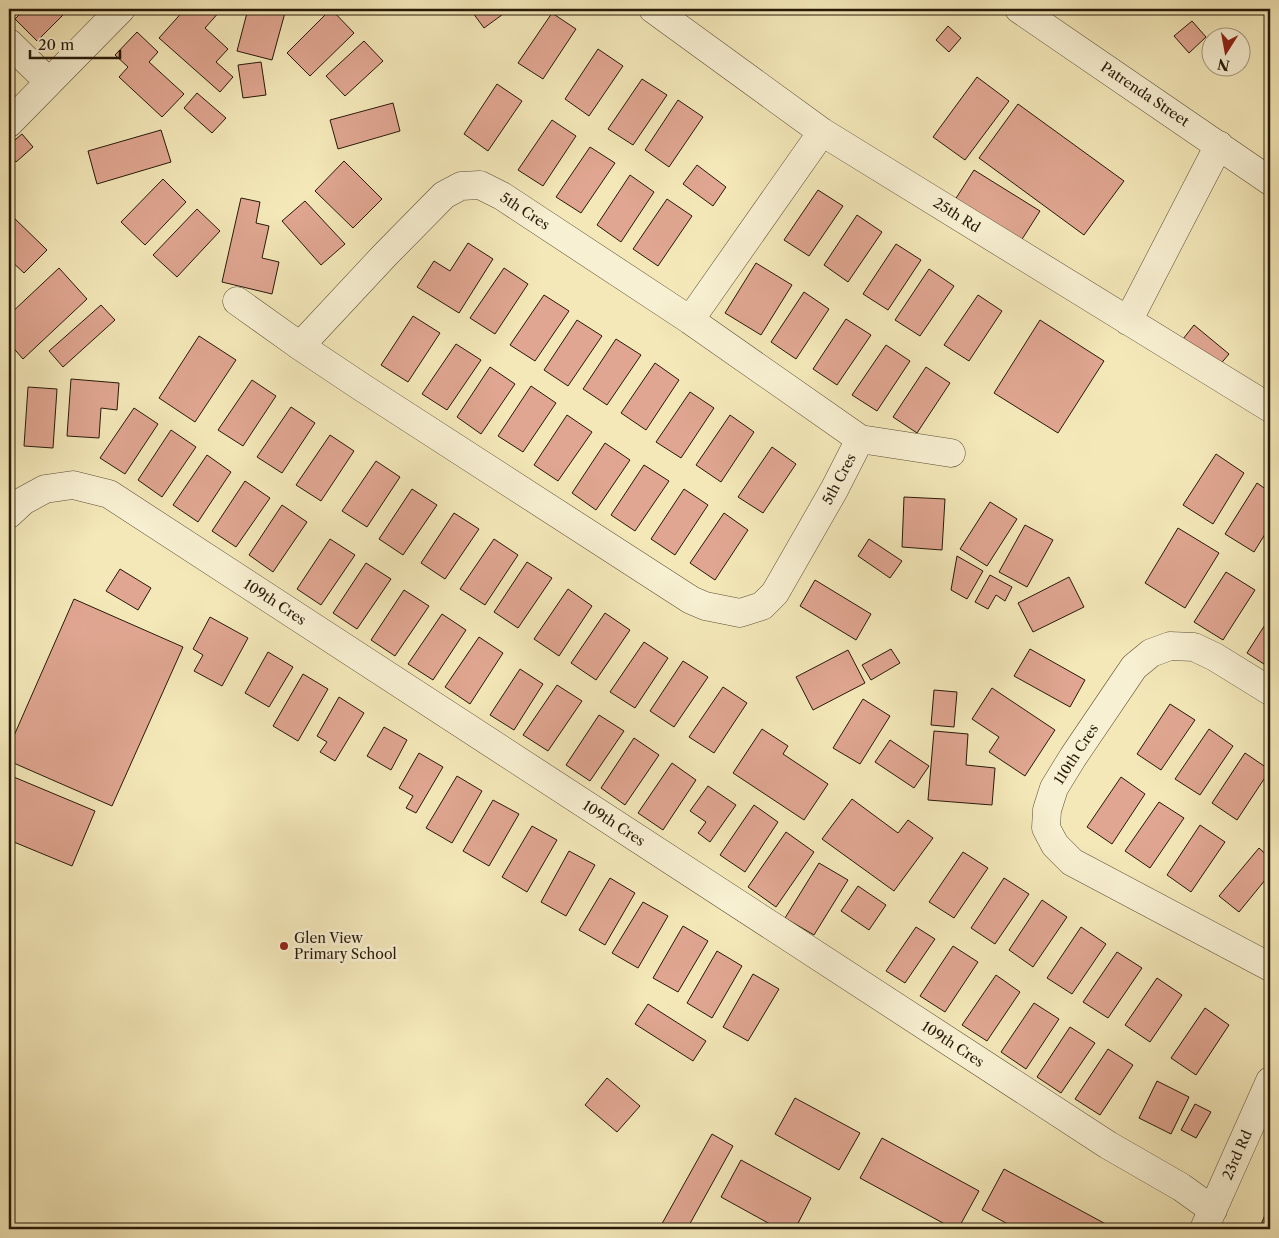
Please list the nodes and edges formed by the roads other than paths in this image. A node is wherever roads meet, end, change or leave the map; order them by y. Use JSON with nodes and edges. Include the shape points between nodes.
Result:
{"nodes":[{"id":1,"x":121,"y":9,"type":"edge"},
{"id":2,"x":653,"y":9,"type":"edge"},
{"id":3,"x":1019,"y":9,"type":"edge"},
{"id":4,"x":9,"y":43,"type":"edge"},
{"id":5,"x":48,"y":82,"type":"junction"},
{"id":6,"x":9,"y":123,"type":"edge"},
{"id":7,"x":822,"y":132,"type":"junction"},
{"id":8,"x":1219,"y":145,"type":"junction"},
{"id":9,"x":1270,"y":181,"type":"edge"},
{"id":10,"x":237,"y":301,"type":"dead end"},
{"id":11,"x":690,"y":320,"type":"junction"},
{"id":12,"x":1128,"y":321,"type":"junction"},
{"id":13,"x":300,"y":346,"type":"junction"},
{"id":14,"x":1270,"y":408,"type":"edge"},
{"id":15,"x":860,"y":439,"type":"junction"},
{"id":16,"x":951,"y":453,"type":"dead end"},
{"id":17,"x":9,"y":514,"type":"edge"},
{"id":18,"x":1270,"y":691,"type":"edge"},
{"id":19,"x":1270,"y":967,"type":"edge"},
{"id":20,"x":1270,"y":1081,"type":"edge"},
{"id":21,"x":1209,"y":1220,"type":"edge"}],
"edges":[{"from":1,"to":5,"type":"street"},
{"from":2,"to":7,"type":"street","name":"25th Rd"},
{"from":3,"to":8,"type":"street","name":"Patrenda Street"},
{"from":4,"to":5,"type":"street"},
{"from":5,"to":6,"type":"street"},
{"from":7,"to":11,"type":"street"},
{"from":7,"to":12,"type":"street","name":"25th Rd"},
{"from":8,"to":9,"type":"street","name":"Patrenda Street"},
{"from":8,"to":12,"type":"street"},
{"from":10,"to":13,"type":"street"},
{"from":11,"to":13,"type":"street","name":"5th Cres","via":[[502,196],[480,185],[461,186],[444,195]]},
{"from":11,"to":15,"type":"street","name":"5th Cres"},
{"from":12,"to":14,"type":"street","name":"25th Rd"},
{"from":13,"to":15,"type":"street","name":"5th Cres","via":[[691,600],[740,614],[762,606],[776,593]]},
{"from":15,"to":16,"type":"street"},
{"from":17,"to":21,"type":"street","name":"109th Cres","via":[[45,489],[73,485],[109,494],[1100,1140],[1181,1187]]},
{"from":18,"to":19,"type":"street","name":"110th Cres","via":[[1194,647],[1170,646],[1151,653],[1134,667],[1054,788],[1047,810],[1046,828],[1055,845],[1072,862]]},
{"from":20,"to":21,"type":"street","name":"23rd Rd"}]}
